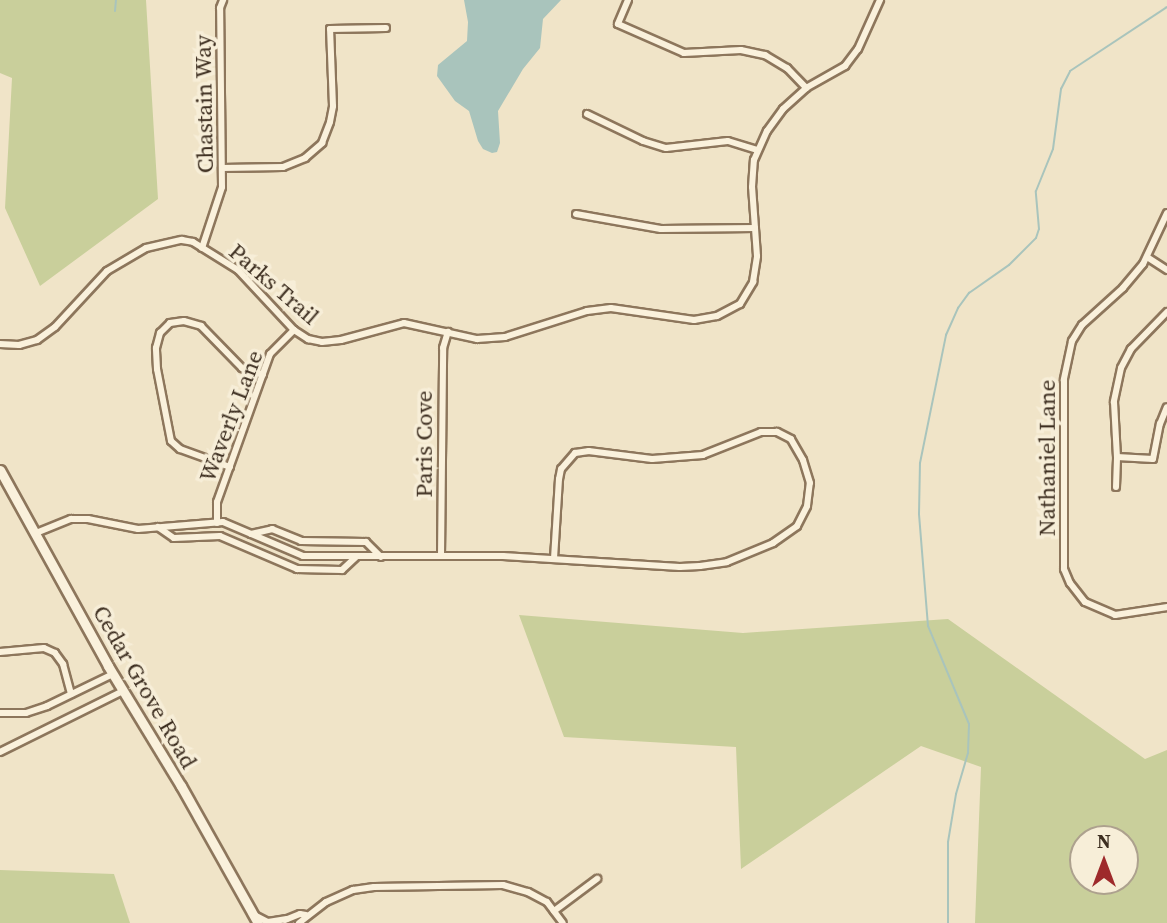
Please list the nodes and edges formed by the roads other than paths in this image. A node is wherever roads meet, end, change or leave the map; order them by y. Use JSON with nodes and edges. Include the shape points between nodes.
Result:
{"nodes":[{"id":1,"x":223,"y":0,"type":"edge"},
{"id":2,"x":628,"y":0,"type":"edge"},
{"id":3,"x":880,"y":0,"type":"edge"},
{"id":4,"x":386,"y":28,"type":"dead end"},
{"id":5,"x":806,"y":88,"type":"junction"},
{"id":6,"x":587,"y":114,"type":"dead end"},
{"id":7,"x":758,"y":150,"type":"junction"},
{"id":8,"x":222,"y":168,"type":"junction"},
{"id":9,"x":1167,"y":213,"type":"edge"},
{"id":10,"x":576,"y":214,"type":"dead end"},
{"id":11,"x":755,"y":228,"type":"junction"},
{"id":12,"x":202,"y":248,"type":"junction"},
{"id":13,"x":1147,"y":257,"type":"junction"},
{"id":14,"x":1167,"y":270,"type":"edge"},
{"id":15,"x":1167,"y":312,"type":"edge"},
{"id":16,"x":294,"y":330,"type":"junction"},
{"id":17,"x":449,"y":332,"type":"junction"},
{"id":18,"x":0,"y":344,"type":"edge"},
{"id":19,"x":263,"y":375,"type":"junction"},
{"id":20,"x":1167,"y":407,"type":"edge"},
{"id":21,"x":1118,"y":457,"type":"junction"},
{"id":22,"x":230,"y":467,"type":"junction"},
{"id":23,"x":0,"y":470,"type":"edge"},
{"id":24,"x":1116,"y":487,"type":"dead end"},
{"id":25,"x":217,"y":523,"type":"junction"},
{"id":26,"x":158,"y":527,"type":"junction"},
{"id":27,"x":36,"y":533,"type":"junction"},
{"id":28,"x":249,"y":534,"type":"junction"},
{"id":29,"x":381,"y":556,"type":"junction"},
{"id":30,"x":441,"y":556,"type":"junction"},
{"id":31,"x":356,"y":557,"type":"junction"},
{"id":32,"x":554,"y":559,"type":"junction"},
{"id":33,"x":1167,"y":607,"type":"edge"},
{"id":34,"x":0,"y":652,"type":"edge"},
{"id":35,"x":113,"y":674,"type":"junction"},
{"id":36,"x":123,"y":691,"type":"junction"},
{"id":37,"x":71,"y":694,"type":"junction"},
{"id":38,"x":0,"y":713,"type":"edge"},
{"id":39,"x":0,"y":752,"type":"edge"},
{"id":40,"x":597,"y":879,"type":"dead end"},
{"id":41,"x":554,"y":911,"type":"junction"},
{"id":42,"x":252,"y":913,"type":"junction"},
{"id":43,"x":306,"y":915,"type":"junction"},
{"id":44,"x":288,"y":919,"type":"junction"},
{"id":45,"x":258,"y":923,"type":"edge"},
{"id":46,"x":280,"y":923,"type":"edge"},
{"id":47,"x":299,"y":923,"type":"edge"},
{"id":48,"x":563,"y":923,"type":"edge"}],
"edges":[{"from":1,"to":8,"type":"street","name":"Chastain Way"},
{"from":2,"to":5,"type":"street","via":[[618,24],[684,53],[741,50],[765,55],[787,68]]},
{"from":3,"to":5,"type":"street","name":"Parks Trail","via":[[858,49],[845,66]]},
{"from":4,"to":8,"type":"street","via":[[330,29],[330,122],[322,143],[305,158],[283,167]]},
{"from":5,"to":7,"type":"street","name":"Parks Trail","via":[[783,109]]},
{"from":6,"to":7,"type":"street","via":[[666,148],[728,141]]},
{"from":7,"to":11,"type":"street","name":"Parks Trail","via":[[752,187]]},
{"from":8,"to":12,"type":"street","name":"Chastain Way","via":[[222,187]]},
{"from":9,"to":13,"type":"street","name":"Nathaniel Lane"},
{"from":10,"to":11,"type":"street","via":[[661,229]]},
{"from":11,"to":17,"type":"street","name":"Parks Trail","via":[[753,282],[740,304],[717,316],[694,320],[611,308],[505,337],[477,339]]},
{"from":12,"to":16,"type":"street","name":"Parks Trail","via":[[237,270]]},
{"from":12,"to":18,"type":"street","name":"Parks Trail","via":[[182,240],[146,248],[107,271],[37,340]]},
{"from":13,"to":14,"type":"street"},
{"from":13,"to":33,"type":"street","name":"Nathaniel Lane","via":[[1123,288],[1082,325],[1065,362],[1064,569],[1074,592],[1107,613],[1135,615]]},
{"from":15,"to":21,"type":"street","via":[[1131,349],[1121,368],[1114,402]]},
{"from":16,"to":17,"type":"street","name":"Parks Trail","via":[[322,342],[404,323]]},
{"from":16,"to":19,"type":"street","name":"Waverly Lane","via":[[270,354]]},
{"from":17,"to":30,"type":"street","name":"Paris Cove","via":[[443,348]]},
{"from":19,"to":22,"type":"street","name":"Waverly Lane"},
{"from":19,"to":22,"type":"street","via":[[242,368],[201,326],[170,323],[160,333],[157,369],[171,441],[180,449]]},
{"from":20,"to":21,"type":"street","via":[[1153,459]]},
{"from":21,"to":24,"type":"street"},
{"from":22,"to":25,"type":"street","name":"Waverly Lane","via":[[217,502]]},
{"from":23,"to":27,"type":"main road","name":"Cedar Grove Road"},
{"from":25,"to":26,"type":"street"},
{"from":25,"to":28,"type":"street"},
{"from":26,"to":27,"type":"street","via":[[138,529],[71,519]]},
{"from":26,"to":31,"type":"street","via":[[174,538],[220,536],[297,569],[342,569]]},
{"from":27,"to":35,"type":"main road","name":"Cedar Grove Road"},
{"from":28,"to":29,"type":"street","via":[[272,529],[301,541],[366,542]]},
{"from":28,"to":31,"type":"street","via":[[303,556]]},
{"from":29,"to":30,"type":"street"},
{"from":29,"to":31,"type":"street"},
{"from":30,"to":32,"type":"street"},
{"from":32,"to":32,"type":"street","via":[[700,566],[727,562],[773,544],[797,526],[807,506],[810,483],[803,460],[791,439],[777,432],[761,432],[693,456],[652,459],[575,453],[558,479]]},
{"from":34,"to":37,"type":"street","via":[[44,648],[55,653]]},
{"from":35,"to":36,"type":"main road","name":"Cedar Grove Road"},
{"from":35,"to":37,"type":"street"},
{"from":36,"to":39,"type":"street"},
{"from":36,"to":42,"type":"main road","name":"Cedar Grove Road"},
{"from":37,"to":38,"type":"street","via":[[26,713]]},
{"from":40,"to":41,"type":"street"},
{"from":41,"to":43,"type":"street","via":[[528,892],[503,885],[374,887],[354,890]]},
{"from":41,"to":48,"type":"street"},
{"from":42,"to":44,"type":"street","via":[[268,922]]},
{"from":42,"to":45,"type":"main road","name":"Cedar Grove Road"},
{"from":43,"to":44,"type":"street"},
{"from":43,"to":47,"type":"street"},
{"from":44,"to":46,"type":"street"}]}
